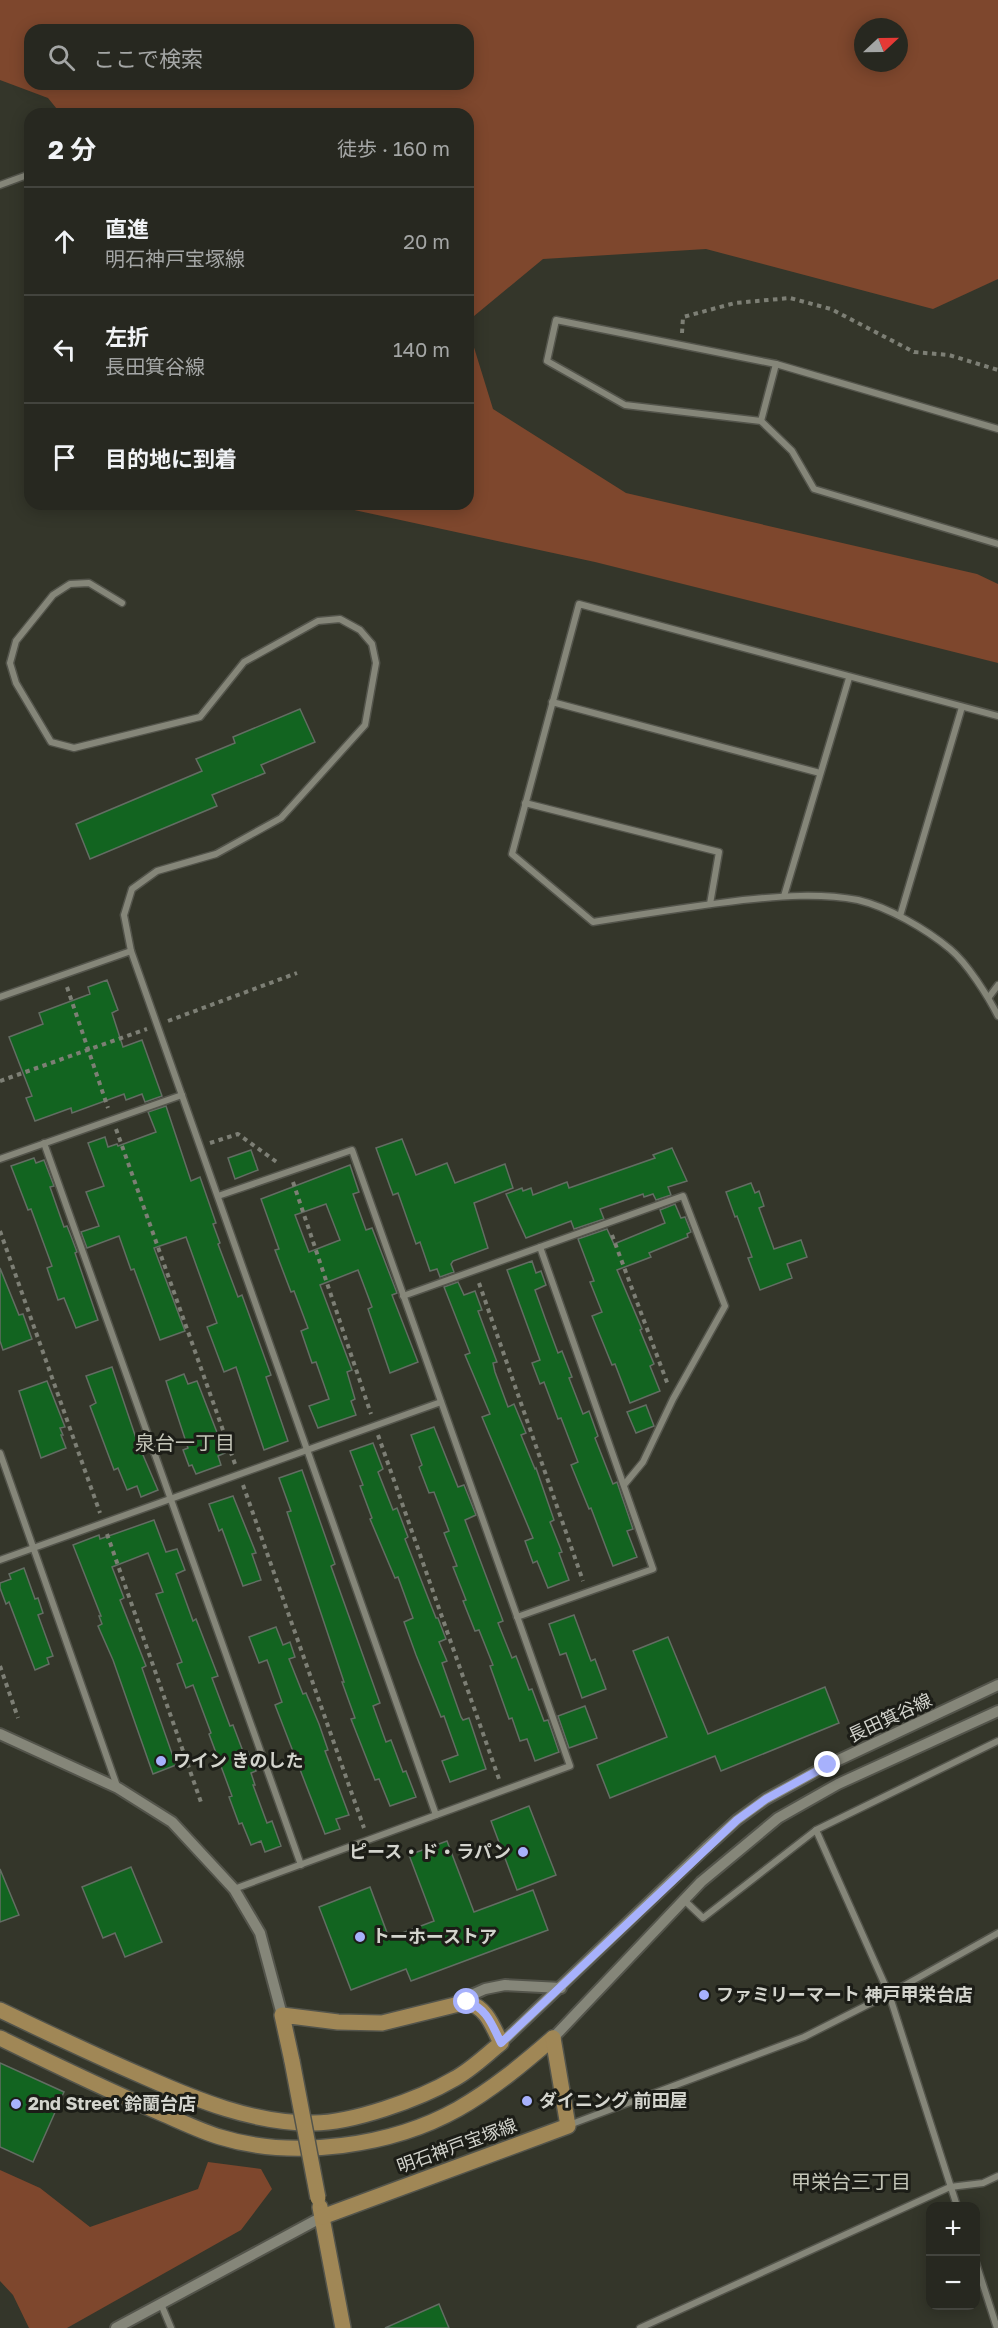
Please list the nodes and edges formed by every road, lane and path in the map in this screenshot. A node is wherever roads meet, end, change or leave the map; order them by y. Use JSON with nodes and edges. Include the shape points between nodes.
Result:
{"nodes":[{"id":1,"x":24,"y":176,"type":"edge"},
{"id":2,"x":0,"y":185,"type":"edge"},
{"id":3,"x":682,"y":345,"type":"junction"},
{"id":4,"x":776,"y":364,"type":"junction"},
{"id":5,"x":998,"y":370,"type":"edge"},
{"id":6,"x":761,"y":421,"type":"junction"},
{"id":7,"x":998,"y":429,"type":"edge"},
{"id":8,"x":998,"y":544,"type":"edge"},
{"id":9,"x":122,"y":603,"type":"dead end"},
{"id":10,"x":849,"y":678,"type":"junction"},
{"id":11,"x":552,"y":702,"type":"junction"},
{"id":12,"x":962,"y":706,"type":"junction"},
{"id":13,"x":998,"y":716,"type":"edge"},
{"id":14,"x":820,"y":773,"type":"junction"},
{"id":15,"x":525,"y":803,"type":"junction"},
{"id":16,"x":783,"y":896,"type":"junction"},
{"id":17,"x":710,"y":904,"type":"junction"},
{"id":18,"x":900,"y":916,"type":"junction"},
{"id":19,"x":131,"y":951,"type":"junction"},
{"id":20,"x":63,"y":975,"type":"junction"},
{"id":21,"x":998,"y":985,"type":"edge"},
{"id":22,"x":0,"y":997,"type":"edge"},
{"id":23,"x":989,"y":997,"type":"junction"},
{"id":24,"x":998,"y":1016,"type":"edge"},
{"id":25,"x":182,"y":1095,"type":"junction"},
{"id":26,"x":112,"y":1119,"type":"junction"},
{"id":27,"x":44,"y":1143,"type":"junction"},
{"id":28,"x":0,"y":1159,"type":"edge"},
{"id":29,"x":218,"y":1196,"type":"junction"},
{"id":30,"x":608,"y":1223,"type":"junction"},
{"id":31,"x":540,"y":1247,"type":"junction"},
{"id":32,"x":474,"y":1270,"type":"junction"},
{"id":33,"x":403,"y":1296,"type":"junction"},
{"id":34,"x":673,"y":1398,"type":"junction"},
{"id":35,"x":441,"y":1402,"type":"junction"},
{"id":36,"x":307,"y":1450,"type":"junction"},
{"id":37,"x":0,"y":1453,"type":"edge"},
{"id":38,"x":239,"y":1474,"type":"junction"},
{"id":39,"x":624,"y":1485,"type":"junction"},
{"id":40,"x":171,"y":1499,"type":"junction"},
{"id":41,"x":33,"y":1548,"type":"junction"},
{"id":42,"x":0,"y":1560,"type":"edge"},
{"id":43,"x":587,"y":1592,"type":"junction"},
{"id":44,"x":517,"y":1617,"type":"junction"},
{"id":45,"x":0,"y":1666,"type":"edge"},
{"id":46,"x":998,"y":1685,"type":"edge"},
{"id":47,"x":998,"y":1711,"type":"edge"},
{"id":48,"x":18,"y":1718,"type":"dead end"},
{"id":49,"x":0,"y":1734,"type":"edge"},
{"id":50,"x":998,"y":1741,"type":"edge"},
{"id":51,"x":118,"y":1788,"type":"junction"},
{"id":52,"x":436,"y":1815,"type":"junction"},
{"id":53,"x":816,"y":1830,"type":"junction"},
{"id":54,"x":369,"y":1840,"type":"junction"},
{"id":55,"x":301,"y":1865,"type":"junction"},
{"id":56,"x":234,"y":1889,"type":"junction"},
{"id":57,"x":684,"y":1900,"type":"junction"},
{"id":58,"x":998,"y":1933,"type":"edge"},
{"id":59,"x":561,"y":1988,"type":"junction"},
{"id":60,"x":889,"y":1994,"type":"junction"},
{"id":61,"x":438,"y":2009,"type":"junction"},
{"id":62,"x":0,"y":2010,"type":"edge"},
{"id":63,"x":282,"y":2015,"type":"junction"},
{"id":64,"x":0,"y":2038,"type":"edge"},
{"id":65,"x":553,"y":2038,"type":"junction"},
{"id":66,"x":501,"y":2043,"type":"junction"},
{"id":67,"x":568,"y":2126,"type":"junction"},
{"id":68,"x":998,"y":2176,"type":"edge"},
{"id":69,"x":950,"y":2187,"type":"junction"},
{"id":70,"x":956,"y":2202,"type":"edge"},
{"id":71,"x":322,"y":2217,"type":"junction"},
{"id":72,"x":980,"y":2278,"type":"edge"},
{"id":73,"x":161,"y":2304,"type":"junction"},
{"id":74,"x":116,"y":2328,"type":"edge"},
{"id":75,"x":171,"y":2328,"type":"edge"},
{"id":76,"x":343,"y":2328,"type":"edge"},
{"id":77,"x":640,"y":2328,"type":"edge"},
{"id":78,"x":997,"y":2328,"type":"edge"}],
"edges":[{"from":1,"to":2,"type":"street"},
{"from":3,"to":4,"type":"street"},
{"from":3,"to":5,"type":"path","via":[[683,318],[735,303],[790,298],[831,309],[914,352],[949,355]]},
{"from":3,"to":6,"type":"street","via":[[556,320],[547,361],[626,405]]},
{"from":4,"to":6,"type":"street"},
{"from":4,"to":7,"type":"street"},
{"from":6,"to":8,"type":"street","via":[[792,451],[814,489]]},
{"from":9,"to":19,"type":"street","via":[[89,583],[69,584],[53,596],[16,641],[10,663],[16,683],[51,742],[75,748],[200,717],[244,662],[318,621],[340,619],[360,630],[372,644],[376,663],[365,725],[281,818],[216,854],[157,871],[132,889],[124,915]]},
{"from":10,"to":11,"type":"street","via":[[579,604]]},
{"from":10,"to":12,"type":"street"},
{"from":10,"to":14,"type":"street"},
{"from":11,"to":14,"type":"street"},
{"from":11,"to":15,"type":"street"},
{"from":12,"to":13,"type":"street"},
{"from":12,"to":18,"type":"street"},
{"from":14,"to":16,"type":"street"},
{"from":15,"to":17,"type":"street","via":[[719,852]]},
{"from":15,"to":17,"type":"street","via":[[512,854],[593,922]]},
{"from":16,"to":17,"type":"street"},
{"from":16,"to":18,"type":"street","via":[[859,900]]},
{"from":18,"to":23,"type":"street","via":[[951,950]]},
{"from":19,"to":20,"type":"street"},
{"from":19,"to":25,"type":"street"},
{"from":20,"to":22,"type":"street"},
{"from":20,"to":26,"type":"path"},
{"from":21,"to":23,"type":"street"},
{"from":23,"to":24,"type":"street"},
{"from":25,"to":26,"type":"street"},
{"from":25,"to":29,"type":"street"},
{"from":26,"to":27,"type":"street"},
{"from":26,"to":38,"type":"path"},
{"from":27,"to":28,"type":"street"},
{"from":27,"to":40,"type":"street"},
{"from":29,"to":33,"type":"street","via":[[352,1150]]},
{"from":29,"to":36,"type":"street"},
{"from":30,"to":31,"type":"street"},
{"from":30,"to":34,"type":"path"},
{"from":30,"to":34,"type":"street","via":[[683,1196],[724,1306]]},
{"from":31,"to":32,"type":"street"},
{"from":31,"to":39,"type":"street"},
{"from":32,"to":33,"type":"street"},
{"from":32,"to":43,"type":"path"},
{"from":33,"to":35,"type":"street"},
{"from":34,"to":39,"type":"street","via":[[643,1462]]},
{"from":35,"to":36,"type":"street"},
{"from":35,"to":44,"type":"street"},
{"from":36,"to":38,"type":"street"},
{"from":36,"to":52,"type":"street"},
{"from":37,"to":41,"type":"street"},
{"from":38,"to":40,"type":"street"},
{"from":38,"to":54,"type":"path"},
{"from":39,"to":43,"type":"street","via":[[653,1569]]},
{"from":40,"to":41,"type":"street"},
{"from":40,"to":55,"type":"street"},
{"from":41,"to":42,"type":"street"},
{"from":41,"to":51,"type":"street"},
{"from":43,"to":44,"type":"street"},
{"from":44,"to":52,"type":"street","via":[[570,1766]]},
{"from":45,"to":48,"type":"path"},
{"from":46,"to":59,"type":"street","name":"長田箕谷線","via":[[828,1765],[766,1799],[706,1848]]},
{"from":47,"to":57,"type":"street","via":[[838,1784],[778,1818]]},
{"from":49,"to":51,"type":"street"},
{"from":50,"to":53,"type":"street"},
{"from":51,"to":56,"type":"street","via":[[172,1822]]},
{"from":52,"to":54,"type":"street"},
{"from":53,"to":57,"type":"street","via":[[703,1918]]},
{"from":53,"to":60,"type":"street"},
{"from":54,"to":55,"type":"street"},
{"from":55,"to":56,"type":"street"},
{"from":56,"to":63,"type":"street","via":[[260,1933]]},
{"from":57,"to":65,"type":"street"},
{"from":58,"to":60,"type":"street"},
{"from":59,"to":61,"type":"street","via":[[505,1985]]},
{"from":59,"to":66,"type":"street","name":"長田箕谷線"},
{"from":60,"to":67,"type":"street","via":[[804,2037]]},
{"from":60,"to":69,"type":"street"},
{"from":61,"to":63,"type":"main road","via":[[382,2023]]},
{"from":61,"to":66,"type":"main road","via":[[467,2002],[477,2005],[485,2012]]},
{"from":62,"to":66,"type":"main road","via":[[114,2064],[225,2109],[312,2124],[366,2113],[419,2096],[455,2079]]},
{"from":63,"to":71,"type":"main road","bridge":true},
{"from":64,"to":65,"type":"main road","name":"明石神戸宝塚線","via":[[108,2091],[220,2138],[316,2148],[400,2134],[457,2109],[506,2078]]},
{"from":65,"to":67,"type":"main road"},
{"from":67,"to":71,"type":"main road","name":"明石神戸宝塚線"},
{"from":68,"to":69,"type":"street","via":[[983,2183]]},
{"from":69,"to":70,"type":"street"},
{"from":69,"to":77,"type":"street"},
{"from":71,"to":73,"type":"street"},
{"from":71,"to":76,"type":"main road"},
{"from":72,"to":78,"type":"street"},
{"from":73,"to":74,"type":"street"},
{"from":73,"to":75,"type":"street"}]}
